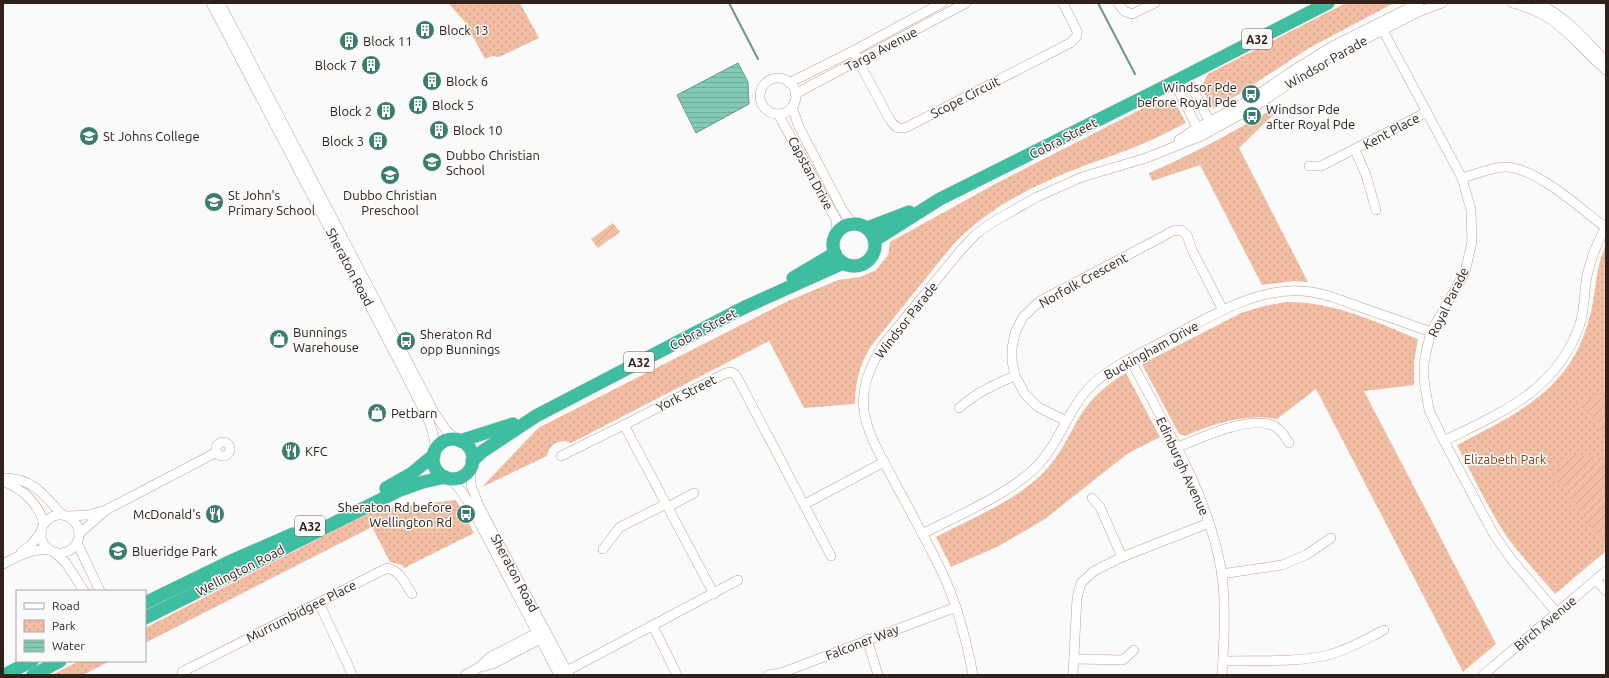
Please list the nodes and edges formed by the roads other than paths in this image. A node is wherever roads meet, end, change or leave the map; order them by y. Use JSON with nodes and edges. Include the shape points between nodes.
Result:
{"nodes":[{"id":1,"x":211,"y":3,"type":"edge"},
{"id":2,"x":220,"y":3,"type":"edge"},
{"id":3,"x":942,"y":3,"type":"edge"},
{"id":4,"x":966,"y":3,"type":"edge"},
{"id":5,"x":1063,"y":3,"type":"edge"},
{"id":6,"x":1118,"y":3,"type":"edge"},
{"id":7,"x":1155,"y":3,"type":"edge"},
{"id":8,"x":1317,"y":3,"type":"edge"},
{"id":9,"x":1328,"y":3,"type":"edge"},
{"id":10,"x":1419,"y":3,"type":"edge"},
{"id":11,"x":1442,"y":3,"type":"edge"},
{"id":12,"x":1512,"y":3,"type":"edge"},
{"id":13,"x":1536,"y":3,"type":"edge"},
{"id":14,"x":1381,"y":26,"type":"junction"},
{"id":15,"x":853,"y":51,"type":"junction"},
{"id":16,"x":858,"y":61,"type":"junction"},
{"id":17,"x":1606,"y":61,"type":"edge"},
{"id":18,"x":1606,"y":70,"type":"edge"},
{"id":19,"x":1186,"y":76,"type":"junction"},
{"id":20,"x":1174,"y":82,"type":"junction"},
{"id":21,"x":789,"y":83,"type":"junction"},
{"id":22,"x":795,"y":94,"type":"junction"},
{"id":23,"x":792,"y":107,"type":"junction"},
{"id":24,"x":1427,"y":112,"type":"junction"},
{"id":25,"x":778,"y":114,"type":"junction"},
{"id":26,"x":1212,"y":126,"type":"junction"},
{"id":27,"x":1199,"y":132,"type":"junction"},
{"id":28,"x":1355,"y":150,"type":"junction"},
{"id":29,"x":1309,"y":166,"type":"dead end"},
{"id":30,"x":1462,"y":178,"type":"junction"},
{"id":31,"x":940,"y":199,"type":"junction"},
{"id":32,"x":1376,"y":210,"type":"dead end"},
{"id":33,"x":853,"y":224,"type":"junction"},
{"id":34,"x":867,"y":228,"type":"junction"},
{"id":35,"x":1606,"y":228,"type":"edge"},
{"id":36,"x":837,"y":234,"type":"junction"},
{"id":37,"x":875,"y":240,"type":"junction"},
{"id":38,"x":835,"y":253,"type":"junction"},
{"id":39,"x":844,"y":263,"type":"junction"},
{"id":40,"x":743,"y":308,"type":"junction"},
{"id":41,"x":1223,"y":310,"type":"junction"},
{"id":42,"x":1431,"y":332,"type":"junction"},
{"id":43,"x":401,"y":356,"type":"junction"},
{"id":44,"x":1130,"y":359,"type":"junction"},
{"id":45,"x":1015,"y":376,"type":"junction"},
{"id":46,"x":959,"y":408,"type":"dead end"},
{"id":47,"x":536,"y":416,"type":"junction"},
{"id":48,"x":1066,"y":421,"type":"junction"},
{"id":49,"x":624,"y":424,"type":"junction"},
{"id":50,"x":458,"y":440,"type":"junction"},
{"id":51,"x":1444,"y":441,"type":"junction"},
{"id":52,"x":1289,"y":443,"type":"dead end"},
{"id":53,"x":1176,"y":448,"type":"junction"},
{"id":54,"x":218,"y":452,"type":"dead end"},
{"id":55,"x":435,"y":452,"type":"junction"},
{"id":56,"x":561,"y":456,"type":"dead end"},
{"id":57,"x":884,"y":462,"type":"junction"},
{"id":58,"x":472,"y":464,"type":"junction"},
{"id":59,"x":448,"y":478,"type":"junction"},
{"id":60,"x":3,"y":479,"type":"edge"},
{"id":61,"x":694,"y":493,"type":"dead end"},
{"id":62,"x":1092,"y":498,"type":"dead end"},
{"id":63,"x":805,"y":504,"type":"junction"},
{"id":64,"x":667,"y":505,"type":"junction"},
{"id":65,"x":106,"y":510,"type":"junction"},
{"id":66,"x":65,"y":516,"type":"junction"},
{"id":67,"x":1209,"y":523,"type":"junction"},
{"id":68,"x":42,"y":528,"type":"junction"},
{"id":69,"x":79,"y":534,"type":"junction"},
{"id":70,"x":922,"y":534,"type":"junction"},
{"id":71,"x":1331,"y":538,"type":"dead end"},
{"id":72,"x":76,"y":543,"type":"junction"},
{"id":73,"x":603,"y":549,"type":"dead end"},
{"id":74,"x":52,"y":551,"type":"junction"},
{"id":75,"x":831,"y":556,"type":"dead end"},
{"id":76,"x":1122,"y":557,"type":"junction"},
{"id":77,"x":12,"y":559,"type":"junction"},
{"id":78,"x":3,"y":564,"type":"edge"},
{"id":79,"x":1606,"y":571,"type":"edge"},
{"id":80,"x":1221,"y":574,"type":"junction"},
{"id":81,"x":93,"y":576,"type":"junction"},
{"id":82,"x":75,"y":578,"type":"junction"},
{"id":83,"x":738,"y":580,"type":"dead end"},
{"id":84,"x":1596,"y":580,"type":"junction"},
{"id":85,"x":179,"y":585,"type":"junction"},
{"id":86,"x":80,"y":590,"type":"edge"},
{"id":87,"x":83,"y":590,"type":"edge"},
{"id":88,"x":100,"y":590,"type":"edge"},
{"id":89,"x":102,"y":590,"type":"edge"},
{"id":90,"x":1606,"y":591,"type":"edge"},
{"id":91,"x":412,"y":594,"type":"dead end"},
{"id":92,"x":714,"y":594,"type":"junction"},
{"id":93,"x":146,"y":599,"type":"edge"},
{"id":94,"x":146,"y":602,"type":"edge"},
{"id":95,"x":319,"y":603,"type":"junction"},
{"id":96,"x":173,"y":604,"type":"junction"},
{"id":97,"x":956,"y":607,"type":"junction"},
{"id":98,"x":1556,"y":613,"type":"junction"},
{"id":99,"x":146,"y":614,"type":"edge"},
{"id":100,"x":146,"y":618,"type":"edge"},
{"id":101,"x":653,"y":626,"type":"junction"},
{"id":102,"x":1384,"y":630,"type":"dead end"},
{"id":103,"x":541,"y":635,"type":"junction"},
{"id":104,"x":867,"y":639,"type":"junction"},
{"id":105,"x":1134,"y":650,"type":"dead end"},
{"id":106,"x":1074,"y":659,"type":"junction"},
{"id":107,"x":1223,"y":661,"type":"junction"},
{"id":108,"x":30,"y":662,"type":"edge"},
{"id":109,"x":55,"y":663,"type":"edge"},
{"id":110,"x":182,"y":672,"type":"dead end"},
{"id":111,"x":564,"y":674,"type":"edge"},
{"id":112,"x":781,"y":674,"type":"edge"},
{"id":113,"x":4,"y":675,"type":"edge"},
{"id":114,"x":33,"y":675,"type":"edge"},
{"id":115,"x":352,"y":675,"type":"edge"},
{"id":116,"x":465,"y":675,"type":"edge"},
{"id":117,"x":677,"y":675,"type":"edge"},
{"id":118,"x":768,"y":675,"type":"edge"},
{"id":119,"x":878,"y":675,"type":"edge"},
{"id":120,"x":973,"y":675,"type":"edge"},
{"id":121,"x":1073,"y":675,"type":"edge"},
{"id":122,"x":1222,"y":675,"type":"edge"},
{"id":123,"x":1483,"y":675,"type":"edge"}],
"edges":[{"from":1,"to":43,"type":"street","name":"Sheraton Road"},
{"from":2,"to":43,"type":"street","name":"Sheraton Road"},
{"from":3,"to":15,"type":"street","name":"Targa Avenue"},
{"from":4,"to":16,"type":"street","name":"Targa Avenue"},
{"from":5,"to":16,"type":"street","name":"Scope Circuit","via":[[1077,31],[1077,36],[1070,43],[907,128],[896,128],[893,124]]},
{"from":6,"to":7,"type":"street","via":[[1124,11],[1132,14]]},
{"from":8,"to":19,"type":"highway","name":"Cobra Street","number":"A32","via":[[1212,56]]},
{"from":9,"to":19,"type":"highway","name":"Cobra Street","number":"A32"},
{"from":10,"to":14,"type":"street","name":"Windsor Parade"},
{"from":11,"to":14,"type":"street","name":"Windsor Parade"},
{"from":12,"to":18,"type":"street","via":[[1535,11],[1557,23]]},
{"from":13,"to":17,"type":"street","via":[[1570,24]]},
{"from":14,"to":24,"type":"street","name":"Royal Parade"},
{"from":14,"to":26,"type":"street","name":"Windsor Parade","via":[[1315,57]]},
{"from":15,"to":16,"type":"street","name":"Scope Circuit"},
{"from":15,"to":21,"type":"street","name":"Targa Avenue"},
{"from":16,"to":22,"type":"street","name":"Targa Avenue"},
{"from":19,"to":20,"type":"highway","name":"Cobra Street","number":"A32"},
{"from":19,"to":26,"type":"street"},
{"from":20,"to":27,"type":"street"},
{"from":20,"to":31,"type":"highway","name":"Cobra Street","number":"A32"},
{"from":21,"to":22,"type":"street"},
{"from":21,"to":25,"type":"street","via":[[780,79],[770,80],[761,91],[760,100],[765,109]]},
{"from":22,"to":23,"type":"street"},
{"from":23,"to":25,"type":"street"},
{"from":23,"to":33,"type":"street","name":"Capstan Drive","via":[[799,127],[843,211]]},
{"from":24,"to":28,"type":"street","name":"Kent Place"},
{"from":24,"to":30,"type":"street","name":"Royal Parade"},
{"from":25,"to":36,"type":"street","name":"Capstan Drive","via":[[836,219]]},
{"from":26,"to":27,"type":"street","name":"Windsor Parade"},
{"from":27,"to":57,"type":"street","name":"Windsor Parade","via":[[1146,158],[1082,177],[1037,197],[993,222],[960,250],[883,345],[867,376],[864,410],[868,427]]},
{"from":28,"to":29,"type":"street","name":"Kent Place","via":[[1321,166]]},
{"from":28,"to":32,"type":"street","name":"Kent Place","via":[[1366,174]]},
{"from":30,"to":35,"type":"street","via":[[1484,170],[1505,167],[1526,172],[1541,179]]},
{"from":30,"to":42,"type":"street","name":"Royal Parade","via":[[1471,210],[1472,242],[1465,272]]},
{"from":31,"to":34,"type":"highway","name":"Cobra Street","number":"A32"},
{"from":31,"to":37,"type":"highway","name":"Cobra Street","number":"A32"},
{"from":33,"to":34,"type":"highway"},
{"from":33,"to":36,"type":"highway","via":[[846,226]]},
{"from":34,"to":37,"type":"highway"},
{"from":35,"to":51,"type":"street","via":[[1597,244],[1587,277],[1580,324],[1567,351],[1548,378],[1508,409]]},
{"from":36,"to":38,"type":"highway","via":[[833,246]]},
{"from":37,"to":39,"type":"highway","number":"A32","via":[[874,254],[870,260],[857,266]]},
{"from":38,"to":39,"type":"highway"},
{"from":38,"to":40,"type":"highway","name":"Cobra Street","number":"A32"},
{"from":39,"to":40,"type":"highway","name":"Cobra Street","number":"A32"},
{"from":40,"to":47,"type":"highway","name":"Cobra Street","number":"A32"},
{"from":41,"to":42,"type":"street","name":"Buckingham Drive","via":[[1248,299],[1274,292],[1301,290],[1325,295]]},
{"from":41,"to":44,"type":"street","name":"Buckingham Drive"},
{"from":41,"to":45,"type":"street","name":"Norfolk Crescent","via":[[1187,235],[1181,230],[1172,231],[1040,301],[1023,317],[1015,333],[1012,348]]},
{"from":42,"to":51,"type":"street","name":"Royal Parade","via":[[1424,363],[1424,380],[1429,410]]},
{"from":43,"to":50,"type":"street","name":"Sheraton Road","via":[[446,430]]},
{"from":43,"to":55,"type":"street","name":"Sheraton Road","via":[[429,421]]},
{"from":44,"to":48,"type":"street","name":"Buckingham Drive","via":[[1110,370],[1093,384]]},
{"from":44,"to":53,"type":"street","name":"Edinburgh Avenue"},
{"from":45,"to":46,"type":"street","via":[[981,391]]},
{"from":45,"to":48,"type":"street","name":"Norfolk Crescent","via":[[1038,407]]},
{"from":47,"to":50,"type":"highway","name":"Cobra Street","number":"A32","via":[[495,431]]},
{"from":47,"to":58,"type":"highway","name":"Cobra Street","number":"A32","via":[[487,447]]},
{"from":48,"to":70,"type":"street","name":"Buckingham Drive","via":[[1048,451],[1020,480],[999,494]]},
{"from":49,"to":56,"type":"street"},
{"from":49,"to":63,"type":"street","name":"York Street","via":[[731,372],[738,379]]},
{"from":49,"to":64,"type":"street"},
{"from":50,"to":55,"type":"highway","number":"A32","via":[[445,441]]},
{"from":50,"to":58,"type":"highway","via":[[471,451]]},
{"from":51,"to":98,"type":"street","name":"Royal Parade","via":[[1482,515],[1501,545]]},
{"from":52,"to":53,"type":"street","via":[[1282,432],[1272,425],[1257,424],[1226,429]]},
{"from":53,"to":67,"type":"street","name":"Edinburgh Avenue","via":[[1193,481]]},
{"from":54,"to":65,"type":"street"},
{"from":55,"to":59,"type":"highway","via":[[435,468]]},
{"from":55,"to":85,"type":"highway","name":"Wellington Road","number":"A32","via":[[412,474],[393,484],[286,537]]},
{"from":57,"to":63,"type":"street"},
{"from":57,"to":70,"type":"street","name":"Windsor Parade"},
{"from":58,"to":59,"type":"highway","number":"A32","via":[[462,476]]},
{"from":58,"to":103,"type":"street","name":"Sheraton Road","via":[[471,485],[479,506]]},
{"from":59,"to":96,"type":"highway","name":"Wellington Road","number":"A32","via":[[423,482],[398,491]]},
{"from":59,"to":103,"type":"street","name":"Sheraton Road","via":[[461,490],[469,503]]},
{"from":60,"to":66,"type":"street","via":[[20,479],[36,487]]},
{"from":60,"to":68,"type":"street","via":[[30,498],[39,510]]},
{"from":61,"to":64,"type":"street"},
{"from":62,"to":76,"type":"street","via":[[1100,507]]},
{"from":63,"to":75,"type":"street","name":"York Street"},
{"from":64,"to":73,"type":"street","via":[[620,527]]},
{"from":64,"to":92,"type":"street"},
{"from":65,"to":66,"type":"street","via":[[88,515]]},
{"from":65,"to":69,"type":"street"},
{"from":66,"to":68,"type":"street","via":[[52,516]]},
{"from":66,"to":69,"type":"street","via":[[76,524]]},
{"from":67,"to":76,"type":"street"},
{"from":67,"to":80,"type":"street","name":"Edinburgh Avenue"},
{"from":68,"to":74,"type":"street","via":[[43,542]]},
{"from":68,"to":77,"type":"street","via":[[31,545]]},
{"from":69,"to":72,"type":"street"},
{"from":70,"to":97,"type":"street","name":"Windsor Parade","via":[[941,569]]},
{"from":71,"to":80,"type":"street","via":[[1282,565]]},
{"from":72,"to":74,"type":"street","via":[[67,552]]},
{"from":72,"to":81,"type":"street"},
{"from":74,"to":77,"type":"street","via":[[37,550]]},
{"from":74,"to":82,"type":"street","via":[[66,563]]},
{"from":76,"to":106,"type":"street","via":[[1094,571],[1081,583],[1077,598]]},
{"from":77,"to":78,"type":"street"},
{"from":79,"to":84,"type":"street","name":"Birch Avenue"},
{"from":80,"to":107,"type":"street","name":"Edinburgh Avenue","via":[[1224,603]]},
{"from":81,"to":88,"type":"street"},
{"from":81,"to":89,"type":"street"},
{"from":82,"to":86,"type":"street"},
{"from":82,"to":87,"type":"street"},
{"from":83,"to":92,"type":"street"},
{"from":84,"to":90,"type":"street"},
{"from":84,"to":98,"type":"street","name":"Birch Avenue"},
{"from":85,"to":93,"type":"street"},
{"from":85,"to":94,"type":"highway","name":"Wellington Road","number":"A32"},
{"from":91,"to":95,"type":"street","name":"Murrumbidgee Place","via":[[399,574],[394,569],[387,568]]},
{"from":92,"to":101,"type":"street"},
{"from":95,"to":110,"type":"street","name":"Murrumbidgee Place"},
{"from":95,"to":115,"type":"street"},
{"from":96,"to":99,"type":"highway"},
{"from":96,"to":100,"type":"highway","name":"Wellington Road","number":"A32"},
{"from":97,"to":104,"type":"street","name":"Falconer Way"},
{"from":97,"to":120,"type":"street","name":"Windsor Parade"},
{"from":98,"to":123,"type":"street","name":"Birch Avenue"},
{"from":101,"to":111,"type":"street"},
{"from":101,"to":117,"type":"street"},
{"from":102,"to":107,"type":"street","via":[[1328,655],[1297,660]]},
{"from":103,"to":111,"type":"street","name":"Sheraton Road"},
{"from":103,"to":116,"type":"street","via":[[490,657]]},
{"from":104,"to":112,"type":"street","name":"Falconer Way"},
{"from":104,"to":119,"type":"street"},
{"from":105,"to":106,"type":"street","via":[[1123,660]]},
{"from":106,"to":121,"type":"street"},
{"from":107,"to":122,"type":"street","name":"Edinburgh Avenue"},
{"from":108,"to":113,"type":"highway"},
{"from":109,"to":114,"type":"highway"},
{"from":112,"to":118,"type":"street","name":"Falconer Way"}]}
